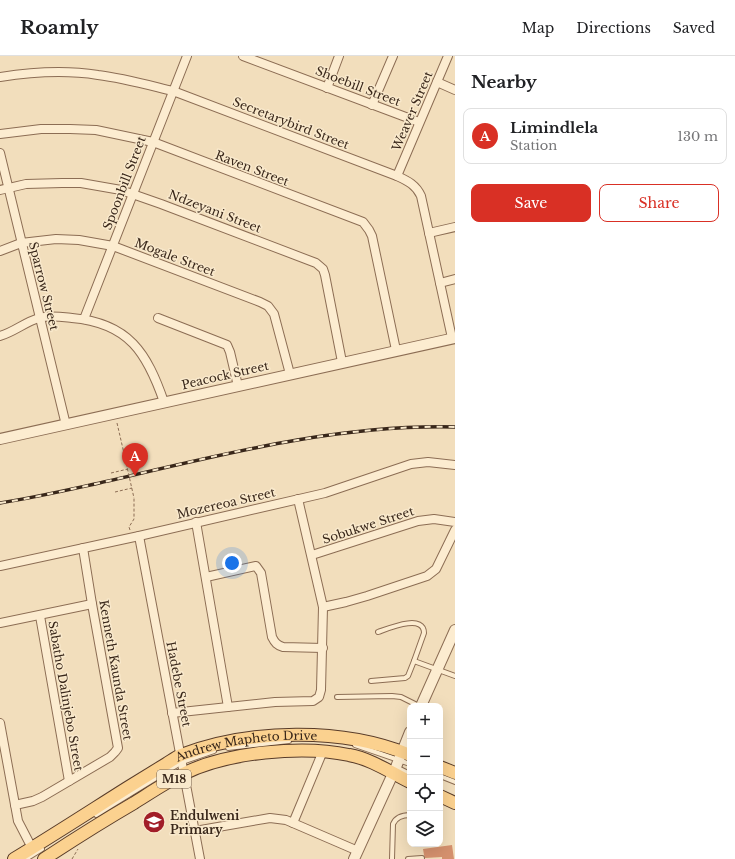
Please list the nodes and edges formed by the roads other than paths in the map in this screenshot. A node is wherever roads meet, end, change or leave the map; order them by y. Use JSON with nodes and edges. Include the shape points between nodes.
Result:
{"nodes":[{"id":1,"x":187,"y":56,"type":"edge"},
{"id":2,"x":339,"y":56,"type":"edge"},
{"id":3,"x":393,"y":56,"type":"edge"},
{"id":4,"x":448,"y":56,"type":"edge"},
{"id":5,"x":248,"y":57,"type":"edge"},
{"id":6,"x":0,"y":77,"type":"edge"},
{"id":7,"x":437,"y":82,"type":"junction"},
{"id":8,"x":327,"y":88,"type":"junction"},
{"id":9,"x":455,"y":90,"type":"edge"},
{"id":10,"x":173,"y":91,"type":"junction"},
{"id":11,"x":372,"y":104,"type":"junction"},
{"id":12,"x":419,"y":122,"type":"junction"},
{"id":13,"x":0,"y":134,"type":"edge"},
{"id":14,"x":152,"y":142,"type":"junction"},
{"id":15,"x":0,"y":153,"type":"edge"},
{"id":16,"x":397,"y":176,"type":"junction"},
{"id":17,"x":9,"y":187,"type":"junction"},
{"id":18,"x":0,"y":190,"type":"edge"},
{"id":19,"x":133,"y":194,"type":"junction"},
{"id":20,"x":455,"y":228,"type":"edge"},
{"id":21,"x":429,"y":233,"type":"junction"},
{"id":22,"x":21,"y":243,"type":"junction"},
{"id":23,"x":113,"y":246,"type":"junction"},
{"id":24,"x":0,"y":251,"type":"edge"},
{"id":25,"x":455,"y":279,"type":"edge"},
{"id":26,"x":440,"y":283,"type":"junction"},
{"id":27,"x":40,"y":317,"type":"junction"},
{"id":28,"x":158,"y":318,"type":"dead end"},
{"id":29,"x":84,"y":319,"type":"junction"},
{"id":30,"x":0,"y":336,"type":"edge"},
{"id":31,"x":453,"y":338,"type":"edge"},
{"id":32,"x":396,"y":350,"type":"junction"},
{"id":33,"x":342,"y":362,"type":"junction"},
{"id":34,"x":290,"y":374,"type":"junction"},
{"id":35,"x":238,"y":386,"type":"junction"},
{"id":36,"x":164,"y":402,"type":"junction"},
{"id":37,"x":66,"y":424,"type":"junction"},
{"id":38,"x":0,"y":439,"type":"edge"},
{"id":39,"x":455,"y":465,"type":"edge"},
{"id":40,"x":298,"y":499,"type":"junction"},
{"id":41,"x":196,"y":522,"type":"junction"},
{"id":42,"x":455,"y":522,"type":"edge"},
{"id":43,"x":455,"y":530,"type":"edge"},
{"id":44,"x":136,"y":537,"type":"junction"},
{"id":45,"x":83,"y":548,"type":"junction"},
{"id":46,"x":312,"y":556,"type":"junction"},
{"id":47,"x":0,"y":566,"type":"edge"},
{"id":48,"x":206,"y":577,"type":"junction"},
{"id":49,"x":92,"y":604,"type":"junction"},
{"id":50,"x":323,"y":607,"type":"junction"},
{"id":51,"x":40,"y":616,"type":"junction"},
{"id":52,"x":0,"y":623,"type":"edge"},
{"id":53,"x":455,"y":630,"type":"edge"},
{"id":54,"x":378,"y":632,"type":"dead end"},
{"id":55,"x":323,"y":648,"type":"junction"},
{"id":56,"x":414,"y":661,"type":"junction"},
{"id":57,"x":438,"y":670,"type":"junction"},
{"id":58,"x":452,"y":675,"type":"edge"},
{"id":59,"x":455,"y":680,"type":"edge"},
{"id":60,"x":371,"y":681,"type":"dead end"},
{"id":61,"x":337,"y":697,"type":"dead end"},
{"id":62,"x":414,"y":703,"type":"edge"},
{"id":63,"x":422,"y":703,"type":"edge"},
{"id":64,"x":228,"y":707,"type":"junction"},
{"id":65,"x":172,"y":714,"type":"junction"},
{"id":66,"x":0,"y":723,"type":"edge"},
{"id":67,"x":407,"y":739,"type":"edge"},
{"id":68,"x":298,"y":740,"type":"dead end"},
{"id":69,"x":324,"y":746,"type":"junction"},
{"id":70,"x":224,"y":749,"type":"dead end"},
{"id":71,"x":218,"y":750,"type":"dead end"},
{"id":72,"x":383,"y":762,"type":"dead end"},
{"id":73,"x":398,"y":762,"type":"edge"},
{"id":74,"x":182,"y":765,"type":"junction"},
{"id":75,"x":443,"y":768,"type":"edge"},
{"id":76,"x":407,"y":771,"type":"edge"},
{"id":77,"x":455,"y":773,"type":"edge"},
{"id":78,"x":407,"y":777,"type":"edge"},
{"id":79,"x":443,"y":777,"type":"edge"},
{"id":80,"x":69,"y":780,"type":"junction"},
{"id":81,"x":455,"y":782,"type":"edge"},
{"id":82,"x":443,"y":797,"type":"edge"},
{"id":83,"x":455,"y":803,"type":"edge"},
{"id":84,"x":15,"y":805,"type":"junction"},
{"id":85,"x":407,"y":815,"type":"edge"},
{"id":86,"x":94,"y":816,"type":"dead end"},
{"id":87,"x":293,"y":823,"type":"junction"},
{"id":88,"x":195,"y":831,"type":"junction"},
{"id":89,"x":48,"y":845,"type":"dead end"},
{"id":90,"x":34,"y":854,"type":"edge"},
{"id":91,"x":356,"y":855,"type":"edge"},
{"id":92,"x":422,"y":858,"type":"edge"},
{"id":93,"x":14,"y":859,"type":"edge"},
{"id":94,"x":26,"y":859,"type":"edge"},
{"id":95,"x":44,"y":859,"type":"edge"},
{"id":96,"x":200,"y":859,"type":"edge"},
{"id":97,"x":392,"y":859,"type":"edge"},
{"id":98,"x":408,"y":859,"type":"edge"}],
"edges":[{"from":1,"to":10,"type":"street","name":"Spoonbill Street"},
{"from":2,"to":8,"type":"street"},
{"from":3,"to":11,"type":"street"},
{"from":4,"to":7,"type":"street","name":"Weaver Street"},
{"from":5,"to":8,"type":"street","name":"Shoebill Street"},
{"from":6,"to":10,"type":"street","name":"Secretarybird Street","via":[[38,73],[84,73]]},
{"from":7,"to":9,"type":"street"},
{"from":7,"to":12,"type":"street","name":"Weaver Street"},
{"from":8,"to":11,"type":"street","name":"Shoebill Street"},
{"from":10,"to":14,"type":"street","name":"Spoonbill Street"},
{"from":10,"to":16,"type":"street","name":"Secretarybird Street"},
{"from":11,"to":12,"type":"street","name":"Shoebill Street"},
{"from":12,"to":16,"type":"street","name":"Weaver Street"},
{"from":13,"to":14,"type":"street","name":"Raven Street","via":[[41,128],[70,128],[96,130]]},
{"from":14,"to":19,"type":"street","name":"Spoonbill Street"},
{"from":14,"to":32,"type":"street","name":"Raven Street","via":[[367,226],[372,236]]},
{"from":15,"to":17,"type":"street","name":"Sparrow Street"},
{"from":16,"to":21,"type":"street","name":"Secretarybird Street","via":[[410,182],[419,191]]},
{"from":17,"to":18,"type":"street","name":"Ndzeyani Street"},
{"from":17,"to":19,"type":"street","name":"Ndzeyani Street","via":[[41,183],[81,183]]},
{"from":17,"to":22,"type":"street","name":"Sparrow Street"},
{"from":19,"to":23,"type":"street","name":"Spoonbill Street"},
{"from":19,"to":33,"type":"street","name":"Ndzeyani Street","via":[[309,259],[320,266],[325,275]]},
{"from":20,"to":21,"type":"street"},
{"from":21,"to":26,"type":"street","name":"Secretarybird Street"},
{"from":22,"to":23,"type":"street","name":"Mogale Street","via":[[68,239]]},
{"from":22,"to":24,"type":"street","name":"Mogale Street"},
{"from":22,"to":27,"type":"street","name":"Sparrow Street"},
{"from":23,"to":29,"type":"street","name":"Spoonbill Street"},
{"from":23,"to":34,"type":"street","name":"Mogale Street","via":[[268,306],[277,321]]},
{"from":25,"to":26,"type":"street"},
{"from":26,"to":31,"type":"street","name":"Secretarybird Street"},
{"from":27,"to":29,"type":"street"},
{"from":27,"to":30,"type":"street"},
{"from":27,"to":37,"type":"street","name":"Sparrow Street"},
{"from":28,"to":35,"type":"street","via":[[227,345]]},
{"from":29,"to":36,"type":"street","via":[[111,327],[136,345],[148,362]]},
{"from":31,"to":32,"type":"street","name":"Peacock Street"},
{"from":32,"to":33,"type":"street","name":"Peacock Street"},
{"from":33,"to":34,"type":"street","name":"Peacock Street"},
{"from":34,"to":35,"type":"street","name":"Peacock Street"},
{"from":35,"to":36,"type":"street","name":"Peacock Street"},
{"from":36,"to":37,"type":"street","name":"Peacock Street"},
{"from":37,"to":38,"type":"street","name":"Peacock Street"},
{"from":39,"to":40,"type":"street","name":"Mozereoa Street","via":[[428,462],[411,464],[335,490]]},
{"from":40,"to":41,"type":"street","name":"Mozereoa Street"},
{"from":40,"to":46,"type":"street"},
{"from":41,"to":44,"type":"street","name":"Mozereoa Street"},
{"from":41,"to":48,"type":"street"},
{"from":42,"to":46,"type":"street","name":"Sobukwe Street","via":[[434,519],[418,521]]},
{"from":43,"to":50,"type":"street","via":[[436,569],[427,576],[367,596]]},
{"from":44,"to":45,"type":"street","name":"Mozereoa Street"},
{"from":44,"to":65,"type":"street","name":"Hadebe Street"},
{"from":45,"to":47,"type":"street","name":"Mozereoa Street"},
{"from":45,"to":49,"type":"street","name":"Kenneth Kaunda Street"},
{"from":46,"to":50,"type":"street"},
{"from":48,"to":55,"type":"street","via":[[256,566],[261,573],[274,642],[283,647]]},
{"from":48,"to":64,"type":"street"},
{"from":49,"to":51,"type":"street"},
{"from":49,"to":80,"type":"street","name":"Kenneth Kaunda Street","via":[[118,748],[110,757]]},
{"from":50,"to":55,"type":"street"},
{"from":51,"to":52,"type":"street"},
{"from":51,"to":80,"type":"street","name":"Sabatho Dalinjebo Street"},
{"from":53,"to":57,"type":"street"},
{"from":54,"to":56,"type":"lane","via":[[408,623],[422,626],[424,633]]},
{"from":55,"to":64,"type":"street","via":[[321,690],[316,700]]},
{"from":56,"to":57,"type":"lane"},
{"from":56,"to":60,"type":"lane","via":[[405,678]]},
{"from":57,"to":58,"type":"lane"},
{"from":57,"to":63,"type":"street"},
{"from":58,"to":59,"type":"lane"},
{"from":61,"to":62,"type":"lane","via":[[392,696]]},
{"from":64,"to":65,"type":"street"},
{"from":65,"to":74,"type":"street","name":"Hadebe Street"},
{"from":66,"to":84,"type":"street"},
{"from":67,"to":73,"type":"street"},
{"from":68,"to":70,"type":"lane"},
{"from":69,"to":73,"type":"main road","name":"Andrew Mapheto Drive","number":"M18","via":[[373,762]]},
{"from":69,"to":74,"type":"main road","name":"Andrew Mapheto Drive","number":"M18"},
{"from":69,"to":87,"type":"street"},
{"from":71,"to":74,"type":"lane"},
{"from":72,"to":74,"type":"lane","via":[[355,752],[316,746],[271,748],[227,754]]},
{"from":73,"to":74,"type":"main road","name":"Andrew Mapheto Drive","number":"M18","via":[[372,742],[336,736],[291,735],[212,746]]},
{"from":73,"to":76,"type":"lane"},
{"from":73,"to":78,"type":"main road","name":"Andrew Mapheto Drive","number":"M18"},
{"from":73,"to":91,"type":"street"},
{"from":74,"to":86,"type":"lane"},
{"from":74,"to":88,"type":"street","name":"Hadebe Street"},
{"from":74,"to":90,"type":"main road","name":"Andrew Mapheto Drive","number":"M18"},
{"from":74,"to":95,"type":"main road","name":"Andrew Mapheto Drive","number":"M18"},
{"from":75,"to":77,"type":"main road"},
{"from":79,"to":81,"type":"lane"},
{"from":80,"to":84,"type":"street","name":"Kenneth Kaunda Street","via":[[37,799]]},
{"from":82,"to":83,"type":"main road"},
{"from":84,"to":90,"type":"street","via":[[21,828]]},
{"from":85,"to":97,"type":"lane","via":[[395,820],[393,824]]},
{"from":87,"to":88,"type":"street","via":[[270,818]]},
{"from":87,"to":91,"type":"street"},
{"from":88,"to":96,"type":"street","name":"Hadebe Street"},
{"from":89,"to":94,"type":"lane"},
{"from":90,"to":93,"type":"main road","name":"Andrew Mapheto Drive","number":"M18"},
{"from":92,"to":98,"type":"lane"}]}
